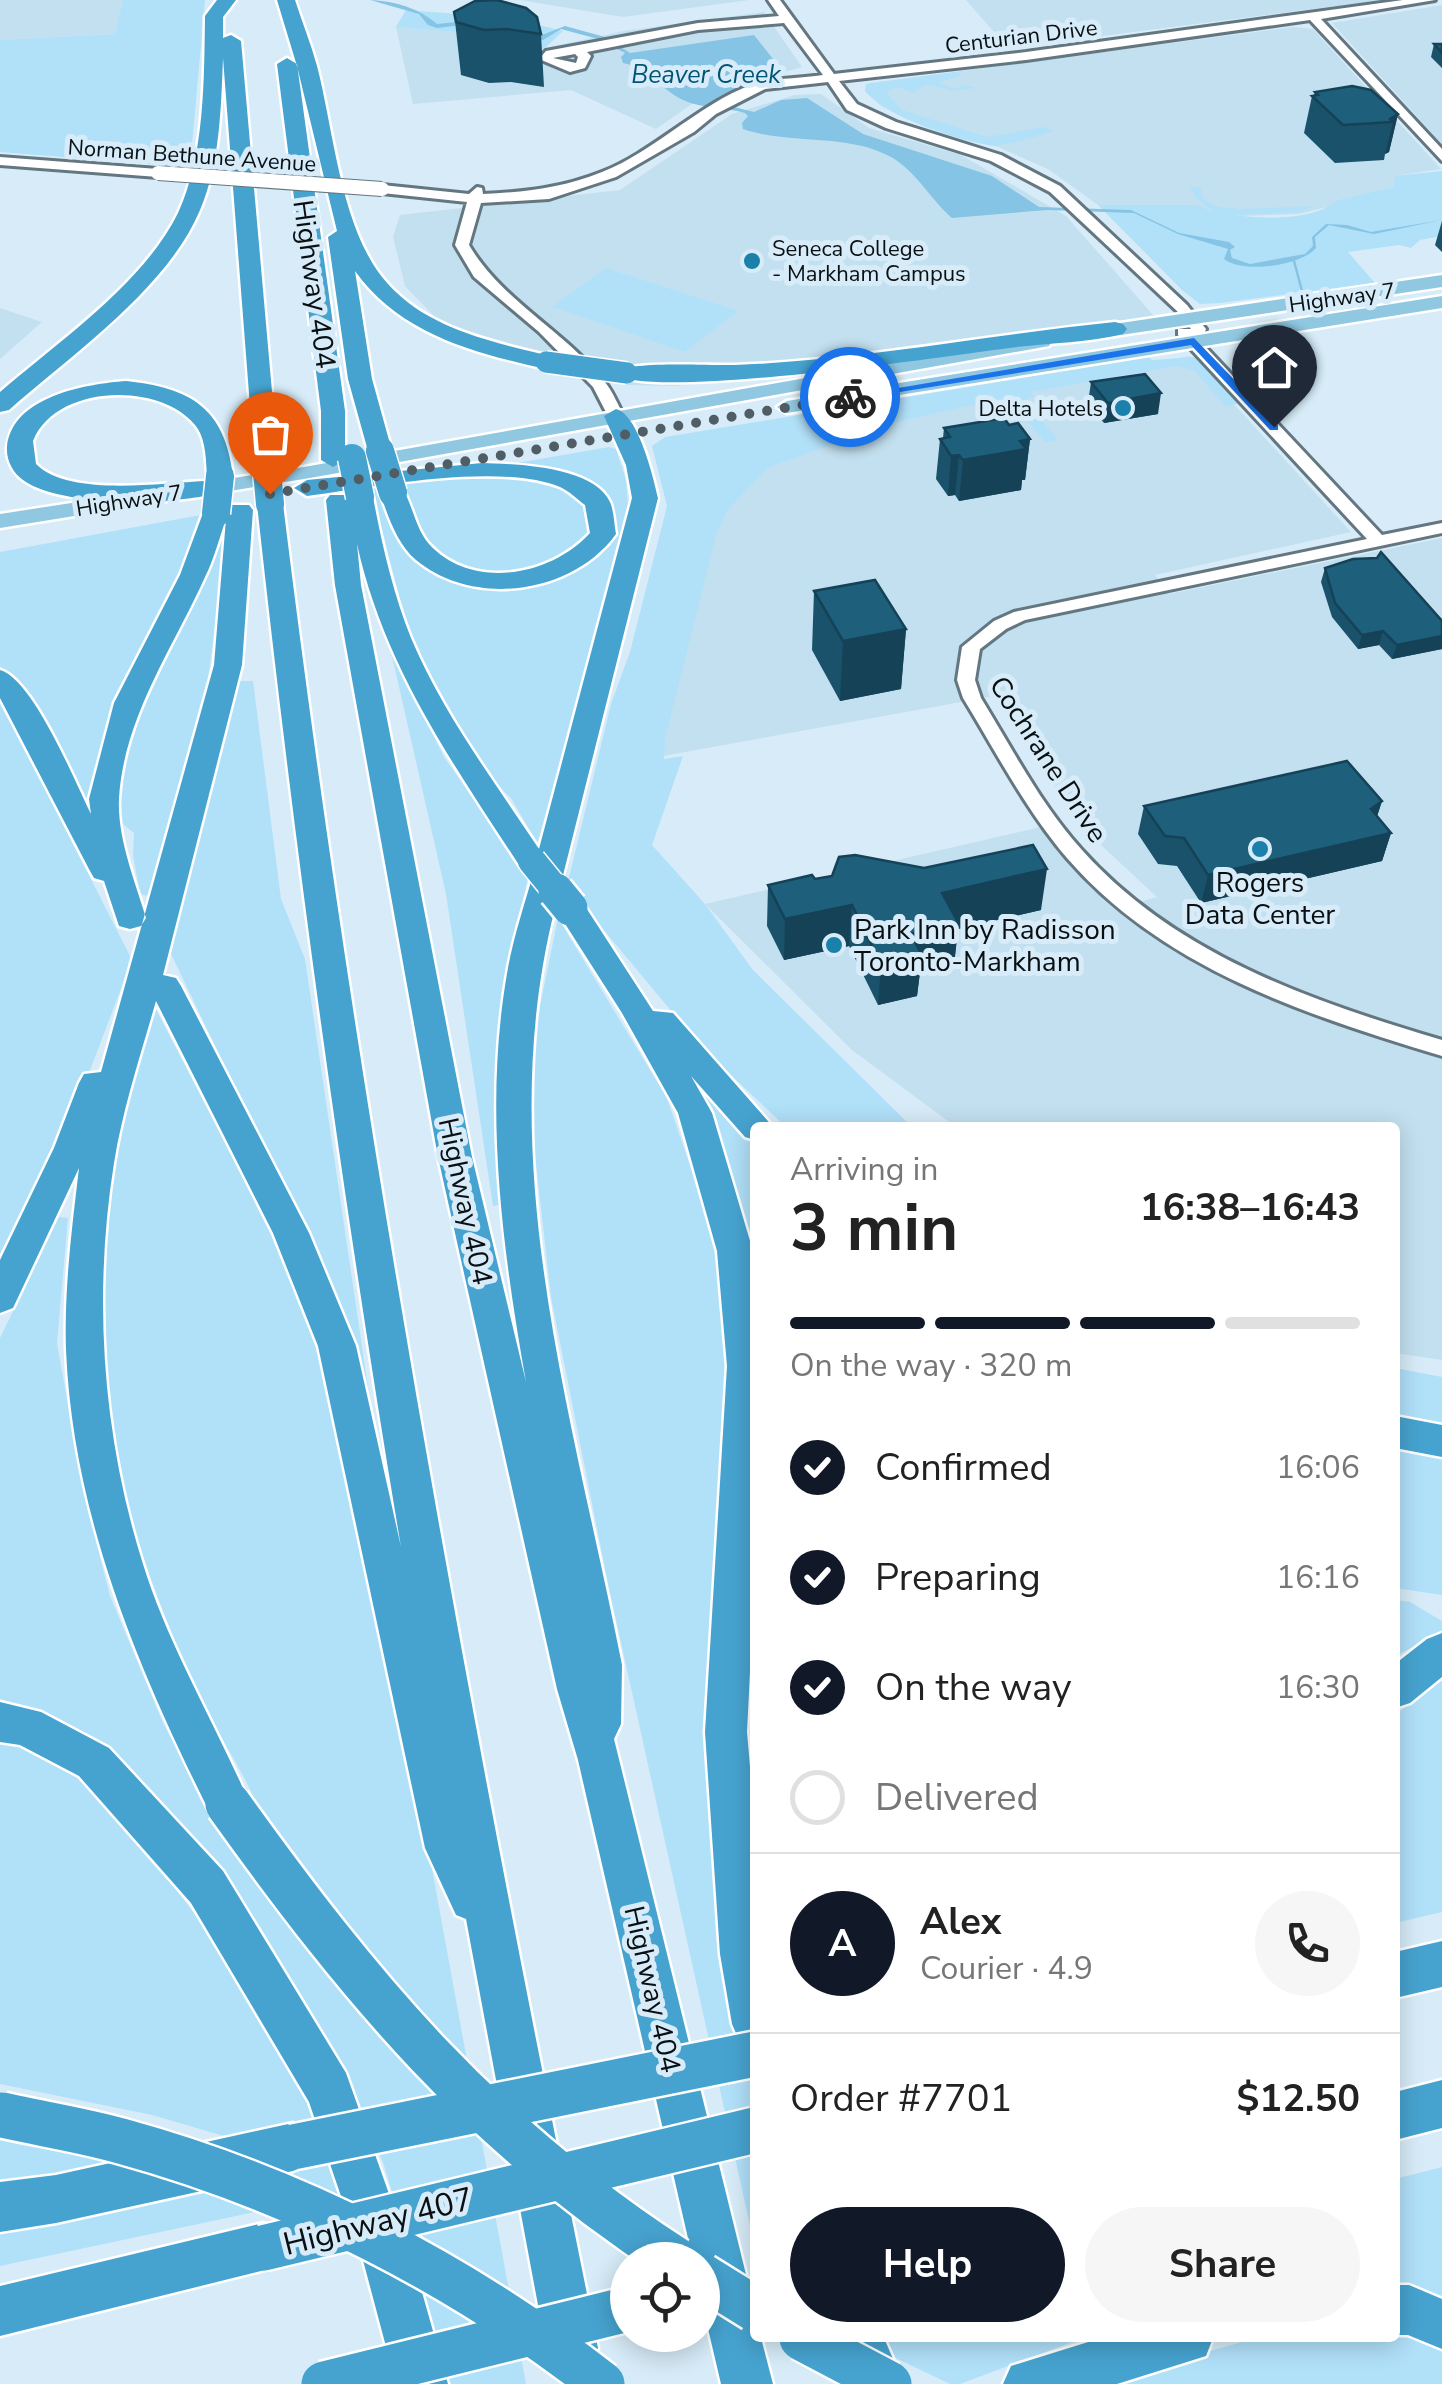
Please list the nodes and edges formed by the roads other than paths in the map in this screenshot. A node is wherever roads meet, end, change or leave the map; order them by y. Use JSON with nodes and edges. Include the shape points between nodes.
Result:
{"nodes":[{"id":1,"x":227,"y":0,"type":"edge"},
{"id":2,"x":283,"y":0,"type":"edge"},
{"id":3,"x":774,"y":0,"type":"edge"},
{"id":4,"x":1429,"y":0,"type":"edge"},
{"id":5,"x":1314,"y":18,"type":"junction"},
{"id":6,"x":790,"y":20,"type":"junction"},
{"id":7,"x":583,"y":54,"type":"dead end"},
{"id":8,"x":837,"y":79,"type":"junction"},
{"id":9,"x":1442,"y":157,"type":"edge"},
{"id":10,"x":328,"y":159,"type":"junction"},
{"id":11,"x":0,"y":161,"type":"edge"},
{"id":12,"x":476,"y":195,"type":"junction"},
{"id":13,"x":1442,"y":281,"type":"edge"},
{"id":14,"x":1442,"y":302,"type":"edge"},
{"id":15,"x":1182,"y":319,"type":"junction"},
{"id":16,"x":1115,"y":329,"type":"junction"},
{"id":17,"x":1194,"y":342,"type":"junction"},
{"id":18,"x":600,"y":385,"type":"junction"},
{"id":19,"x":0,"y":405,"type":"edge"},
{"id":20,"x":579,"y":422,"type":"junction"},
{"id":21,"x":620,"y":425,"type":"junction"},
{"id":22,"x":307,"y":488,"type":"junction"},
{"id":23,"x":237,"y":491,"type":"junction"},
{"id":24,"x":349,"y":498,"type":"junction"},
{"id":25,"x":0,"y":521,"type":"edge"},
{"id":26,"x":1442,"y":528,"type":"edge"},
{"id":27,"x":0,"y":541,"type":"edge"},
{"id":28,"x":1378,"y":541,"type":"junction"},
{"id":29,"x":0,"y":679,"type":"edge"},
{"id":30,"x":167,"y":890,"type":"junction"},
{"id":31,"x":570,"y":908,"type":"junction"},
{"id":32,"x":165,"y":986,"type":"dead end"},
{"id":33,"x":1442,"y":1048,"type":"edge"},
{"id":34,"x":752,"y":1122,"type":"edge"},
{"id":35,"x":0,"y":1298,"type":"edge"},
{"id":36,"x":1400,"y":1433,"type":"edge"},
{"id":37,"x":1442,"y":1441,"type":"edge"},
{"id":38,"x":1442,"y":1652,"type":"edge"},
{"id":39,"x":1400,"y":1685,"type":"edge"},
{"id":40,"x":0,"y":1722,"type":"edge"},
{"id":41,"x":599,"y":1760,"type":"junction"},
{"id":42,"x":492,"y":1940,"type":"junction"},
{"id":43,"x":1442,"y":1964,"type":"edge"},
{"id":44,"x":1400,"y":1975,"type":"edge"},
{"id":45,"x":750,"y":1995,"type":"edge"},
{"id":46,"x":750,"y":2055,"type":"edge"},
{"id":47,"x":1442,"y":2104,"type":"edge"},
{"id":48,"x":1,"y":2115,"type":"edge"},
{"id":49,"x":1400,"y":2115,"type":"edge"},
{"id":50,"x":750,"y":2131,"type":"edge"},
{"id":51,"x":0,"y":2207,"type":"edge"},
{"id":52,"x":648,"y":2242,"type":"edge"},
{"id":53,"x":750,"y":2278,"type":"edge"},
{"id":54,"x":720,"y":2286,"type":"edge"},
{"id":55,"x":720,"y":2287,"type":"edge"},
{"id":56,"x":750,"y":2305,"type":"edge"},
{"id":57,"x":1400,"y":2310,"type":"edge"},
{"id":58,"x":0,"y":2311,"type":"edge"},
{"id":59,"x":610,"y":2313,"type":"edge"},
{"id":60,"x":1442,"y":2324,"type":"edge"},
{"id":61,"x":810,"y":2342,"type":"edge"},
{"id":62,"x":860,"y":2342,"type":"edge"},
{"id":63,"x":1174,"y":2342,"type":"edge"},
{"id":64,"x":324,"y":2384,"type":"edge"},
{"id":65,"x":422,"y":2384,"type":"edge"},
{"id":66,"x":580,"y":2384,"type":"edge"},
{"id":67,"x":602,"y":2384,"type":"edge"},
{"id":68,"x":746,"y":2384,"type":"edge"},
{"id":69,"x":878,"y":2384,"type":"edge"},
{"id":70,"x":889,"y":2384,"type":"edge"},
{"id":71,"x":1029,"y":2384,"type":"edge"}],
"edges":[{"from":1,"to":19,"type":"highway","via":[[214,16],[200,180],[178,233],[123,294]]},
{"from":1,"to":23,"type":"highway","via":[[256,356]]},
{"from":2,"to":10,"type":"highway","via":[[306,62]]},
{"from":2,"to":24,"type":"highway","name":"Highway 404","via":[[299,177]]},
{"from":3,"to":6,"type":"street"},
{"from":4,"to":5,"type":"street","name":"Centurian Drive"},
{"from":5,"to":8,"type":"street","name":"Centurian Drive"},
{"from":5,"to":9,"type":"street"},
{"from":6,"to":7,"type":"street"},
{"from":6,"to":8,"type":"street"},
{"from":8,"to":12,"type":"street","name":"Norman Bethune Avenue","via":[[745,94],[611,174],[548,195]]},
{"from":8,"to":15,"type":"street","via":[[864,103],[864,111],[890,125],[996,158],[1056,189],[1167,291]]},
{"from":10,"to":16,"type":"highway","bridge":true,"via":[[360,258],[379,289],[426,322],[546,362],[670,375],[750,371]]},
{"from":10,"to":22,"type":"highway","bridge":true,"via":[[360,379],[380,452],[392,493],[426,556],[484,578],[529,578],[579,560],[603,534],[603,510],[593,494],[543,472],[448,473]]},
{"from":11,"to":12,"type":"street","name":"Norman Bethune Avenue","bridge":true},
{"from":12,"to":18,"type":"street","via":[[462,245],[479,274]]},
{"from":13,"to":15,"type":"main road","name":"Highway 7"},
{"from":14,"to":17,"type":"main road","name":"Highway 7"},
{"from":15,"to":16,"type":"main road","name":"Highway 7"},
{"from":15,"to":17,"type":"street"},
{"from":16,"to":21,"type":"main road","name":"Highway 7"},
{"from":17,"to":21,"type":"main road","name":"Highway 7"},
{"from":17,"to":28,"type":"street"},
{"from":18,"to":20,"type":"street"},
{"from":18,"to":21,"type":"street"},
{"from":20,"to":21,"type":"main road","name":"Highway 7"},
{"from":20,"to":23,"type":"main road","name":"Highway 7"},
{"from":21,"to":22,"type":"main road","name":"Highway 7"},
{"from":21,"to":41,"type":"highway","via":[[642,480],[640,529],[524,966],[510,1098],[523,1244],[601,1665]]},
{"from":22,"to":27,"type":"main road","name":"Highway 7"},
{"from":23,"to":23,"type":"highway","via":[[63,487],[24,468],[20,438],[39,415],[84,394],[166,394],[206,423]]},
{"from":23,"to":25,"type":"main road","name":"Highway 7"},
{"from":23,"to":29,"type":"highway","via":[[128,704],[117,739],[104,800],[128,914],[20,704]]},
{"from":23,"to":30,"type":"highway","via":[[228,665]]},
{"from":23,"to":42,"type":"highway","via":[[320,912],[394,1401]]},
{"from":24,"to":31,"type":"highway","bridge":true,"via":[[405,655],[442,724]]},
{"from":24,"to":41,"type":"highway","name":"Highway 404","via":[[348,585],[456,1157]]},
{"from":26,"to":28,"type":"street","name":"Cochrane Drive"},
{"from":28,"to":33,"type":"street","name":"Cochrane Drive","via":[[1020,616],[971,647],[966,680],[1057,832],[1118,896],[1181,944],[1252,980]]},
{"from":30,"to":35,"type":"highway","via":[[71,1148]]},
{"from":30,"to":52,"type":"highway","bridge":true,"via":[[96,1162],[85,1268],[95,1447],[122,1562],[228,1804],[295,1897],[404,2030],[492,2119]]},
{"from":31,"to":34,"type":"highway"},
{"from":31,"to":45,"type":"highway","via":[[695,1113],[735,1251],[746,1366],[726,1732]]},
{"from":32,"to":42,"type":"highway","via":[[291,1232],[337,1346],[448,1848]]},
{"from":36,"to":37,"type":"highway"},
{"from":38,"to":39,"type":"highway"},
{"from":40,"to":65,"type":"highway","via":[[26,1726],[94,1762],[208,1887],[329,2090]]},
{"from":41,"to":68,"type":"highway","name":"Highway 404"},
{"from":42,"to":66,"type":"highway"},
{"from":43,"to":44,"type":"highway"},
{"from":46,"to":51,"type":"highway","bridge":true},
{"from":47,"to":49,"type":"highway"},
{"from":48,"to":67,"type":"highway","bridge":true,"via":[[122,2142],[282,2198],[456,2283]]},
{"from":50,"to":58,"type":"highway","name":"Highway 407","bridge":true},
{"from":53,"to":54,"type":"highway"},
{"from":55,"to":56,"type":"highway","bridge":true},
{"from":57,"to":60,"type":"highway"},
{"from":59,"to":64,"type":"highway","bridge":true},
{"from":61,"to":70,"type":"highway","bridge":true},
{"from":62,"to":69,"type":"highway"},
{"from":63,"to":71,"type":"highway"}]}
